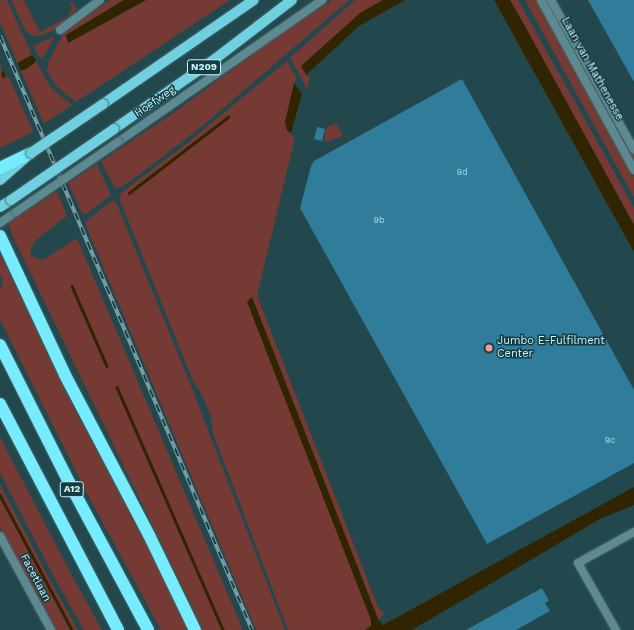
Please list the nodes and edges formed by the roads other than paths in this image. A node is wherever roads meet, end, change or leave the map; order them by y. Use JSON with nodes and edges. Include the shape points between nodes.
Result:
{"nodes":[{"id":1,"x":100,"y":0,"type":"edge"},
{"id":2,"x":254,"y":0,"type":"edge"},
{"id":3,"x":292,"y":0,"type":"edge"},
{"id":4,"x":322,"y":0,"type":"edge"},
{"id":5,"x":541,"y":0,"type":"edge"},
{"id":6,"x":551,"y":0,"type":"edge"},
{"id":7,"x":60,"y":30,"type":"dead end"},
{"id":8,"x":634,"y":150,"type":"edge"},
{"id":9,"x":31,"y":153,"type":"junction"},
{"id":10,"x":0,"y":160,"type":"edge"},
{"id":11,"x":634,"y":170,"type":"edge"},
{"id":12,"x":1,"y":175,"type":"edge"},
{"id":13,"x":0,"y":207,"type":"edge"},
{"id":14,"x":0,"y":223,"type":"edge"},
{"id":15,"x":0,"y":236,"type":"edge"},
{"id":16,"x":0,"y":345,"type":"edge"},
{"id":17,"x":0,"y":404,"type":"edge"},
{"id":18,"x":634,"y":532,"type":"edge"},
{"id":19,"x":0,"y":536,"type":"edge"},
{"id":20,"x":51,"y":630,"type":"edge"},
{"id":21,"x":118,"y":630,"type":"edge"},
{"id":22,"x":148,"y":630,"type":"edge"},
{"id":23,"x":195,"y":630,"type":"edge"},
{"id":24,"x":616,"y":630,"type":"edge"}],
"edges":[{"from":1,"to":7,"type":"street"},
{"from":2,"to":9,"type":"main road","number":"N209","bridge":true},
{"from":3,"to":13,"type":"main road","name":"Hoefweg","number":"N209","bridge":true,"via":[[215,59]]},
{"from":4,"to":14,"type":"street","name":"Hoefweg","bridge":true},
{"from":5,"to":11,"type":"street","name":"Laan van Mathenesse"},
{"from":6,"to":8,"type":"street","name":"Laan van Mathenesse"},
{"from":9,"to":10,"type":"highway","number":"N209"},
{"from":9,"to":12,"type":"highway","number":"N209"},
{"from":15,"to":23,"type":"highway","via":[[65,375],[149,535]]},
{"from":16,"to":22,"type":"highway","number":"A12","via":[[72,488]]},
{"from":17,"to":21,"type":"highway","number":"A12"},
{"from":18,"to":24,"type":"street","via":[[578,563]]},
{"from":19,"to":20,"type":"street","name":"Facetlaan"}]}
